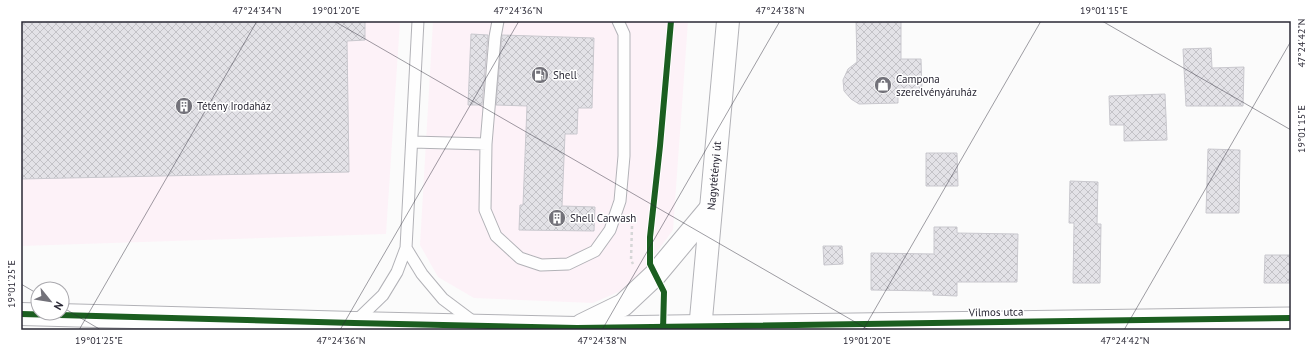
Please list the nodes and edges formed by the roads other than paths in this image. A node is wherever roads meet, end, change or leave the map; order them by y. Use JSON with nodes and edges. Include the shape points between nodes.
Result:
{"nodes":[{"id":1,"x":418,"y":21,"type":"edge"},
{"id":2,"x":498,"y":21,"type":"edge"},
{"id":3,"x":618,"y":21,"type":"edge"},
{"id":4,"x":728,"y":21,"type":"edge"},
{"id":5,"x":412,"y":142,"type":"junction"},
{"id":6,"x":486,"y":144,"type":"junction"},
{"id":7,"x":711,"y":208,"type":"junction"},
{"id":8,"x":406,"y":248,"type":"junction"},
{"id":9,"x":21,"y":314,"type":"edge"},
{"id":10,"x":1291,"y":318,"type":"edge"},
{"id":11,"x":354,"y":323,"type":"junction"},
{"id":12,"x":478,"y":326,"type":"junction"},
{"id":13,"x":701,"y":328,"type":"edge"},
{"id":14,"x":578,"y":329,"type":"edge"}],
"edges":[{"from":1,"to":5,"type":"lane"},
{"from":2,"to":6,"type":"lane"},
{"from":3,"to":6,"type":"lane","via":[[624,34],[624,156],[620,201],[610,230],[595,251],[568,264],[541,266],[520,258],[496,236],[485,210]]},
{"from":4,"to":7,"type":"street","name":"Nagytétényi út"},
{"from":5,"to":6,"type":"lane"},
{"from":5,"to":8,"type":"lane"},
{"from":7,"to":13,"type":"street","name":"Nagytétényi út"},
{"from":7,"to":14,"type":"street","via":[[655,275],[623,305]]},
{"from":8,"to":11,"type":"lane","via":[[397,272],[383,295]]},
{"from":8,"to":12,"type":"lane","via":[[422,274],[443,299]]},
{"from":9,"to":11,"type":"street"},
{"from":10,"to":13,"type":"street","name":"Vilmos utca"},
{"from":11,"to":12,"type":"street"},
{"from":12,"to":14,"type":"street"},
{"from":13,"to":14,"type":"street"}]}
